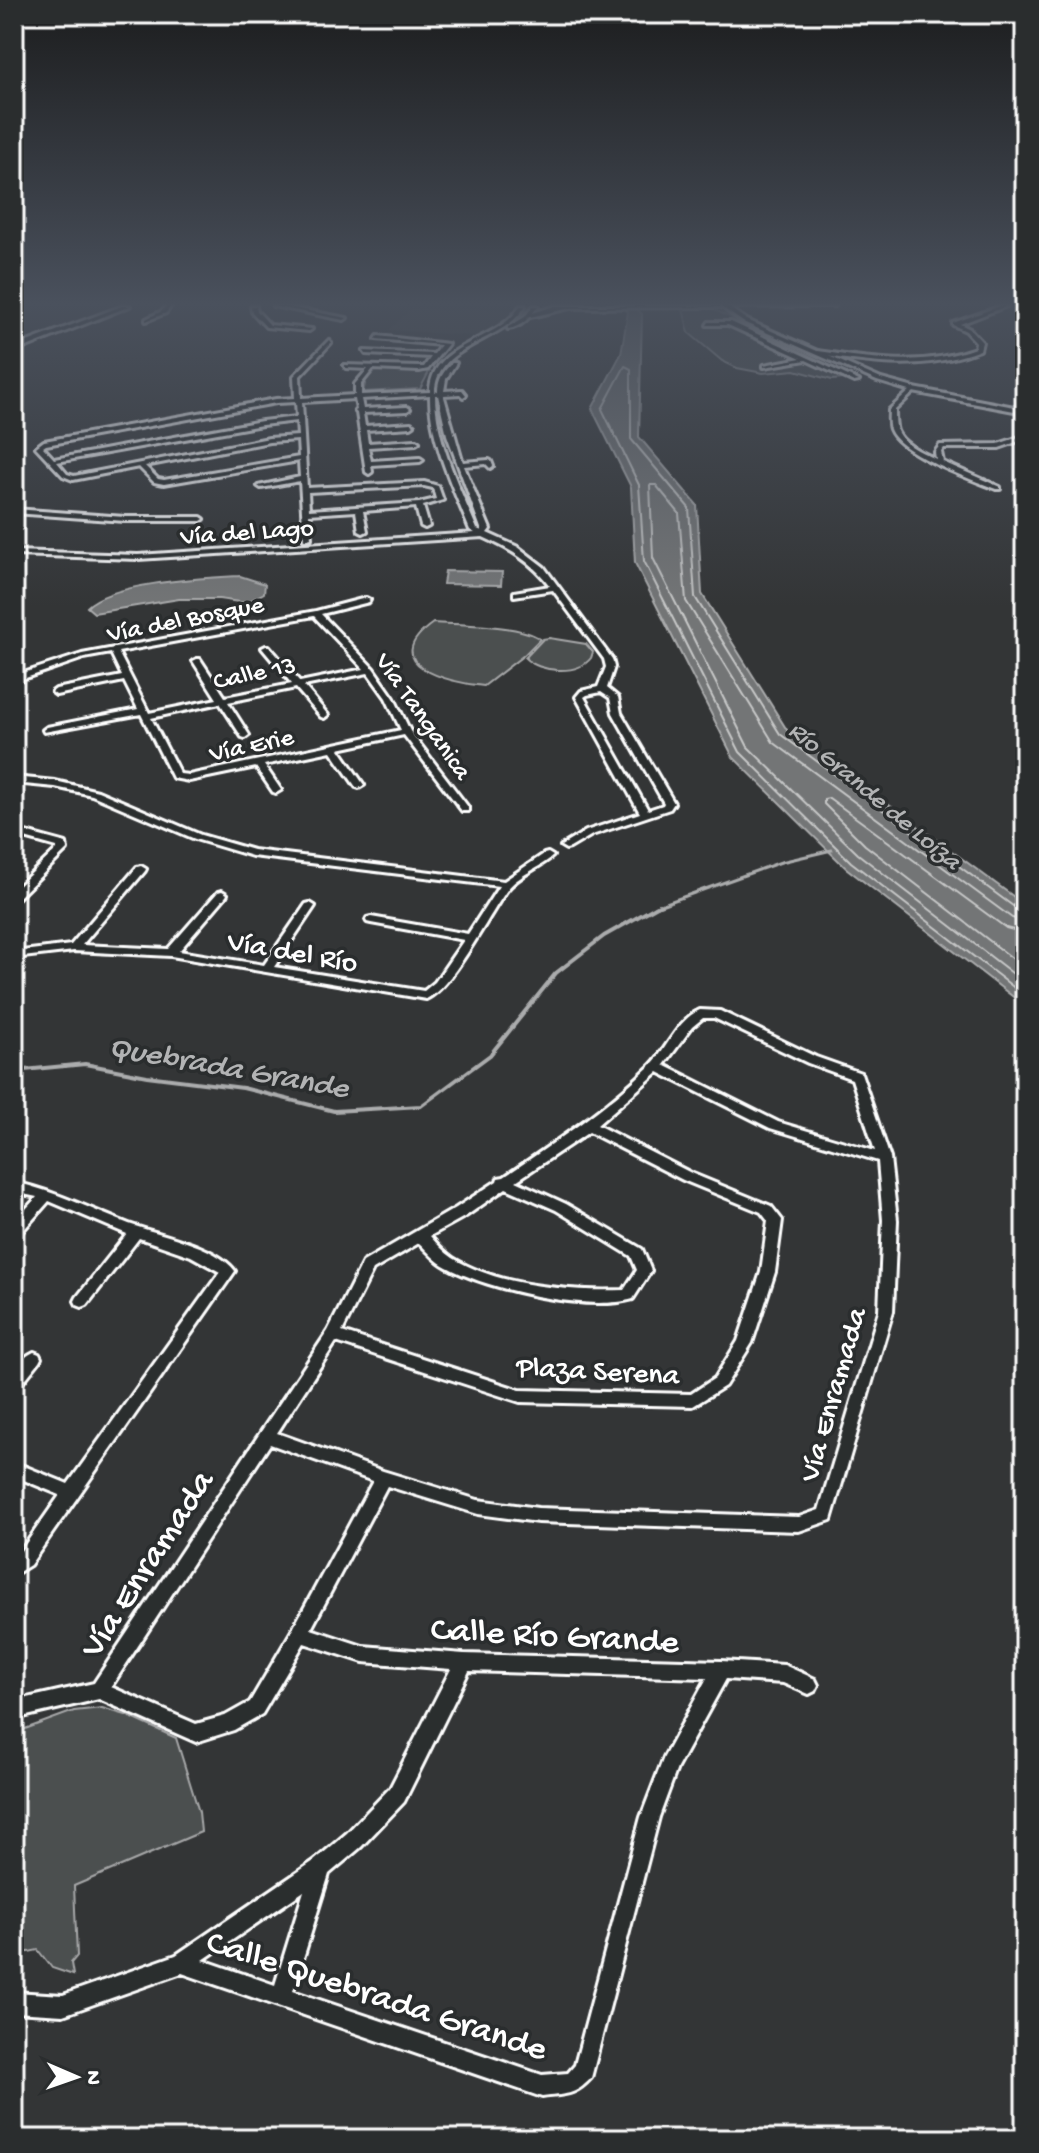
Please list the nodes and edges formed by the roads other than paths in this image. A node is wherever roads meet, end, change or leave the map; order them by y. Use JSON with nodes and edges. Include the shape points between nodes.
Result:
{"nodes":[{"id":1,"x":245,"y":406,"type":"edge"},
{"id":2,"x":298,"y":406,"type":"edge"},
{"id":3,"x":358,"y":406,"type":"edge"},
{"id":4,"x":435,"y":406,"type":"edge"},
{"id":5,"x":445,"y":406,"type":"edge"},
{"id":6,"x":896,"y":406,"type":"edge"},
{"id":7,"x":1001,"y":406,"type":"edge"},
{"id":8,"x":407,"y":409,"type":"dead end"},
{"id":9,"x":358,"y":411,"type":"junction"},
{"id":10,"x":1025,"y":411,"type":"edge"},
{"id":11,"x":299,"y":419,"type":"junction"},
{"id":12,"x":411,"y":425,"type":"dead end"},
{"id":13,"x":362,"y":428,"type":"junction"},
{"id":14,"x":1025,"y":437,"type":"edge"},
{"id":15,"x":301,"y":438,"type":"junction"},
{"id":16,"x":416,"y":442,"type":"dead end"},
{"id":17,"x":365,"y":445,"type":"junction"},
{"id":18,"x":303,"y":458,"type":"junction"},
{"id":19,"x":420,"y":460,"type":"dead end"},
{"id":20,"x":53,"y":461,"type":"junction"},
{"id":21,"x":940,"y":462,"type":"junction"},
{"id":22,"x":368,"y":463,"type":"junction"},
{"id":23,"x":462,"y":464,"type":"junction"},
{"id":24,"x":141,"y":465,"type":"junction"},
{"id":25,"x":490,"y":466,"type":"dead end"},
{"id":26,"x":369,"y":472,"type":"dead end"},
{"id":27,"x":304,"y":478,"type":"junction"},
{"id":28,"x":261,"y":486,"type":"dead end"},
{"id":29,"x":998,"y":488,"type":"dead end"},
{"id":30,"x":306,"y":490,"type":"junction"},
{"id":31,"x":419,"y":505,"type":"junction"},
{"id":32,"x":359,"y":509,"type":"junction"},
{"id":33,"x":14,"y":511,"type":"edge"},
{"id":34,"x":305,"y":512,"type":"junction"},
{"id":35,"x":201,"y":519,"type":"dead end"},
{"id":36,"x":425,"y":526,"type":"dead end"},
{"id":37,"x":363,"y":531,"type":"dead end"},
{"id":38,"x":483,"y":535,"type":"junction"},
{"id":39,"x":307,"y":538,"type":"dead end"},
{"id":40,"x":14,"y":553,"type":"edge"},
{"id":41,"x":555,"y":587,"type":"junction"},
{"id":42,"x":517,"y":594,"type":"dead end"},
{"id":43,"x":366,"y":600,"type":"dead end"},
{"id":44,"x":316,"y":613,"type":"junction"},
{"id":45,"x":266,"y":648,"type":"dead end"},
{"id":46,"x":113,"y":650,"type":"junction"},
{"id":47,"x":197,"y":661,"type":"dead end"},
{"id":48,"x":370,"y":670,"type":"junction"},
{"id":49,"x":126,"y":678,"type":"junction"},
{"id":50,"x":14,"y":679,"type":"edge"},
{"id":51,"x":298,"y":684,"type":"junction"},
{"id":52,"x":602,"y":689,"type":"junction"},
{"id":53,"x":56,"y":692,"type":"dead end"},
{"id":54,"x":224,"y":700,"type":"junction"},
{"id":55,"x":145,"y":714,"type":"junction"},
{"id":56,"x":324,"y":715,"type":"dead end"},
{"id":57,"x":47,"y":730,"type":"dead end"},
{"id":58,"x":406,"y":732,"type":"junction"},
{"id":59,"x":245,"y":735,"type":"dead end"},
{"id":60,"x":333,"y":747,"type":"junction"},
{"id":61,"x":259,"y":764,"type":"junction"},
{"id":62,"x":14,"y":780,"type":"edge"},
{"id":63,"x":359,"y":785,"type":"dead end"},
{"id":64,"x":276,"y":790,"type":"dead end"},
{"id":65,"x":465,"y":809,"type":"dead end"},
{"id":66,"x":645,"y":813,"type":"junction"},
{"id":67,"x":14,"y":832,"type":"edge"},
{"id":68,"x":566,"y":846,"type":"dead end"},
{"id":69,"x":548,"y":856,"type":"dead end"},
{"id":70,"x":141,"y":869,"type":"dead end"},
{"id":71,"x":506,"y":884,"type":"junction"},
{"id":72,"x":222,"y":894,"type":"dead end"},
{"id":73,"x":14,"y":896,"type":"edge"},
{"id":74,"x":310,"y":906,"type":"dead end"},
{"id":75,"x":371,"y":920,"type":"dead end"},
{"id":76,"x":472,"y":938,"type":"junction"},
{"id":77,"x":74,"y":948,"type":"junction"},
{"id":78,"x":171,"y":953,"type":"junction"},
{"id":79,"x":14,"y":955,"type":"edge"},
{"id":80,"x":267,"y":969,"type":"junction"},
{"id":81,"x":657,"y":1066,"type":"junction"},
{"id":82,"x":588,"y":1126,"type":"junction"},
{"id":83,"x":884,"y":1158,"type":"junction"},
{"id":84,"x":503,"y":1181,"type":"junction"},
{"id":85,"x":14,"y":1187,"type":"edge"},
{"id":86,"x":47,"y":1195,"type":"junction"},
{"id":87,"x":14,"y":1231,"type":"edge"},
{"id":88,"x":136,"y":1232,"type":"junction"},
{"id":89,"x":420,"y":1235,"type":"junction"},
{"id":90,"x":82,"y":1301,"type":"dead end"},
{"id":91,"x":333,"y":1335,"type":"junction"},
{"id":92,"x":34,"y":1358,"type":"dead end"},
{"id":93,"x":14,"y":1383,"type":"edge"},
{"id":94,"x":265,"y":1436,"type":"junction"},
{"id":95,"x":14,"y":1469,"type":"edge"},
{"id":96,"x":383,"y":1478,"type":"junction"},
{"id":97,"x":72,"y":1493,"type":"junction"},
{"id":98,"x":14,"y":1567,"type":"edge"},
{"id":99,"x":300,"y":1633,"type":"junction"},
{"id":100,"x":464,"y":1662,"type":"junction"},
{"id":101,"x":721,"y":1670,"type":"junction"},
{"id":102,"x":809,"y":1685,"type":"dead end"},
{"id":103,"x":99,"y":1690,"type":"junction"},
{"id":104,"x":14,"y":1710,"type":"edge"},
{"id":105,"x":321,"y":1868,"type":"junction"},
{"id":106,"x":182,"y":1963,"type":"junction"},
{"id":107,"x":281,"y":1997,"type":"junction"},
{"id":108,"x":14,"y":2002,"type":"edge"}],
"edges":[{"from":1,"to":20,"type":"street","via":[[39,447]]},
{"from":2,"to":11,"type":"street"},
{"from":3,"to":9,"type":"street"},
{"from":4,"to":38,"type":"street","via":[[457,489],[474,530]]},
{"from":5,"to":23,"type":"street"},
{"from":6,"to":21,"type":"street","via":[[893,429],[913,450]]},
{"from":7,"to":10,"type":"street"},
{"from":8,"to":9,"type":"street"},
{"from":9,"to":13,"type":"street"},
{"from":11,"to":15,"type":"street"},
{"from":11,"to":20,"type":"street"},
{"from":12,"to":13,"type":"street"},
{"from":13,"to":17,"type":"street"},
{"from":14,"to":21,"type":"street","via":[[999,446],[942,446]]},
{"from":15,"to":18,"type":"street"},
{"from":15,"to":24,"type":"street"},
{"from":16,"to":17,"type":"street"},
{"from":17,"to":22,"type":"street"},
{"from":18,"to":24,"type":"street","via":[[164,482]]},
{"from":18,"to":27,"type":"street"},
{"from":19,"to":22,"type":"street"},
{"from":20,"to":24,"type":"street","via":[[73,478]]},
{"from":21,"to":29,"type":"street"},
{"from":22,"to":26,"type":"street"},
{"from":23,"to":25,"type":"street"},
{"from":23,"to":38,"type":"street","via":[[486,529]]},
{"from":27,"to":28,"type":"street"},
{"from":27,"to":30,"type":"street"},
{"from":30,"to":31,"type":"street","via":[[436,487],[440,500]]},
{"from":30,"to":34,"type":"street"},
{"from":31,"to":32,"type":"street"},
{"from":31,"to":36,"type":"street"},
{"from":32,"to":34,"type":"street"},
{"from":32,"to":37,"type":"street"},
{"from":33,"to":35,"type":"street"},
{"from":34,"to":39,"type":"street"},
{"from":38,"to":40,"type":"street","name":"Vía del Lago","via":[[138,557]]},
{"from":38,"to":41,"type":"street","via":[[515,549]]},
{"from":41,"to":42,"type":"street"},
{"from":41,"to":52,"type":"street","via":[[608,659]]},
{"from":43,"to":44,"type":"street","name":"Vía del Bosque"},
{"from":44,"to":46,"type":"street","name":"Vía del Bosque"},
{"from":44,"to":48,"type":"street","name":"Vía Tanganica"},
{"from":45,"to":51,"type":"street"},
{"from":46,"to":49,"type":"street"},
{"from":46,"to":50,"type":"street","name":"Vía del Bosque"},
{"from":47,"to":54,"type":"street"},
{"from":48,"to":51,"type":"street","name":"Calle 13"},
{"from":48,"to":58,"type":"street","name":"Vía Tanganica"},
{"from":49,"to":53,"type":"street"},
{"from":49,"to":55,"type":"street"},
{"from":51,"to":54,"type":"street","name":"Calle 13"},
{"from":51,"to":56,"type":"street"},
{"from":52,"to":66,"type":"street","via":[[580,697]]},
{"from":52,"to":66,"type":"street","via":[[614,697],[617,713],[669,803]]},
{"from":54,"to":55,"type":"street","name":"Calle 13"},
{"from":54,"to":59,"type":"street"},
{"from":55,"to":57,"type":"street","name":"Calle 13"},
{"from":55,"to":61,"type":"street","name":"Vía Erie","via":[[176,776]]},
{"from":58,"to":60,"type":"street","name":"Vía Erie"},
{"from":58,"to":65,"type":"street","name":"Vía Tanganica"},
{"from":60,"to":61,"type":"street","name":"Vía Erie"},
{"from":60,"to":63,"type":"street"},
{"from":61,"to":64,"type":"street"},
{"from":62,"to":71,"type":"street","via":[[95,793],[198,837],[252,853]]},
{"from":66,"to":68,"type":"street"},
{"from":67,"to":73,"type":"street","via":[[62,845]]},
{"from":69,"to":71,"type":"street","name":"Vía del Río"},
{"from":70,"to":77,"type":"street"},
{"from":71,"to":76,"type":"street","name":"Vía del Río"},
{"from":72,"to":78,"type":"street"},
{"from":74,"to":80,"type":"street"},
{"from":75,"to":76,"type":"street"},
{"from":76,"to":80,"type":"street","name":"Vía del Río","via":[[426,995]]},
{"from":77,"to":78,"type":"street","name":"Vía del Río"},
{"from":77,"to":79,"type":"street","name":"Vía del Río"},
{"from":78,"to":80,"type":"street","name":"Vía del Río"},
{"from":81,"to":82,"type":"street","name":"Vía Enramada"},
{"from":81,"to":83,"type":"street","via":[[774,1125]]},
{"from":81,"to":83,"type":"street","name":"Vía Enramada","via":[[688,1024],[700,1014],[716,1014],[857,1076]]},
{"from":82,"to":84,"type":"street","name":"Vía Enramada"},
{"from":82,"to":91,"type":"street","name":"Plaza Serena","via":[[766,1209],[775,1220],[768,1272],[745,1343],[720,1382],[693,1400],[520,1396]]},
{"from":83,"to":96,"type":"street","name":"Vía Enramada","via":[[890,1220],[886,1311],[825,1515],[799,1524],[538,1515],[478,1507]]},
{"from":84,"to":89,"type":"street","name":"Vía Enramada"},
{"from":84,"to":89,"type":"street","via":[[561,1207],[637,1253],[644,1271],[628,1295],[592,1298],[531,1290],[450,1263]]},
{"from":85,"to":86,"type":"street"},
{"from":86,"to":87,"type":"street"},
{"from":86,"to":88,"type":"street"},
{"from":88,"to":90,"type":"street"},
{"from":88,"to":97,"type":"street","via":[[211,1257],[228,1271]]},
{"from":89,"to":91,"type":"street","name":"Vía Enramada","via":[[368,1266]]},
{"from":91,"to":94,"type":"street","name":"Vía Enramada"},
{"from":92,"to":93,"type":"street"},
{"from":94,"to":96,"type":"street","name":"Vía Enramada"},
{"from":94,"to":103,"type":"street","name":"Vía Enramada"},
{"from":95,"to":97,"type":"street"},
{"from":96,"to":99,"type":"street"},
{"from":97,"to":98,"type":"street"},
{"from":99,"to":100,"type":"street","name":"Calle Río Grande","via":[[363,1654]]},
{"from":99,"to":103,"type":"street","via":[[256,1708],[228,1724],[196,1733]]},
{"from":100,"to":101,"type":"street","name":"Calle Río Grande"},
{"from":100,"to":105,"type":"street","via":[[397,1795]]},
{"from":101,"to":102,"type":"street","name":"Calle Río Grande","via":[[784,1674]]},
{"from":101,"to":107,"type":"street","name":"Calle Quebrada Grande","via":[[670,1763],[650,1817],[584,2071],[573,2083],[542,2086]]},
{"from":103,"to":104,"type":"street","name":"Vía Enramada"},
{"from":105,"to":106,"type":"street"},
{"from":105,"to":107,"type":"street"},
{"from":106,"to":107,"type":"street","name":"Calle Quebrada Grande"},
{"from":106,"to":108,"type":"street","name":"Calle Quebrada Grande","via":[[63,2005]]}]}
